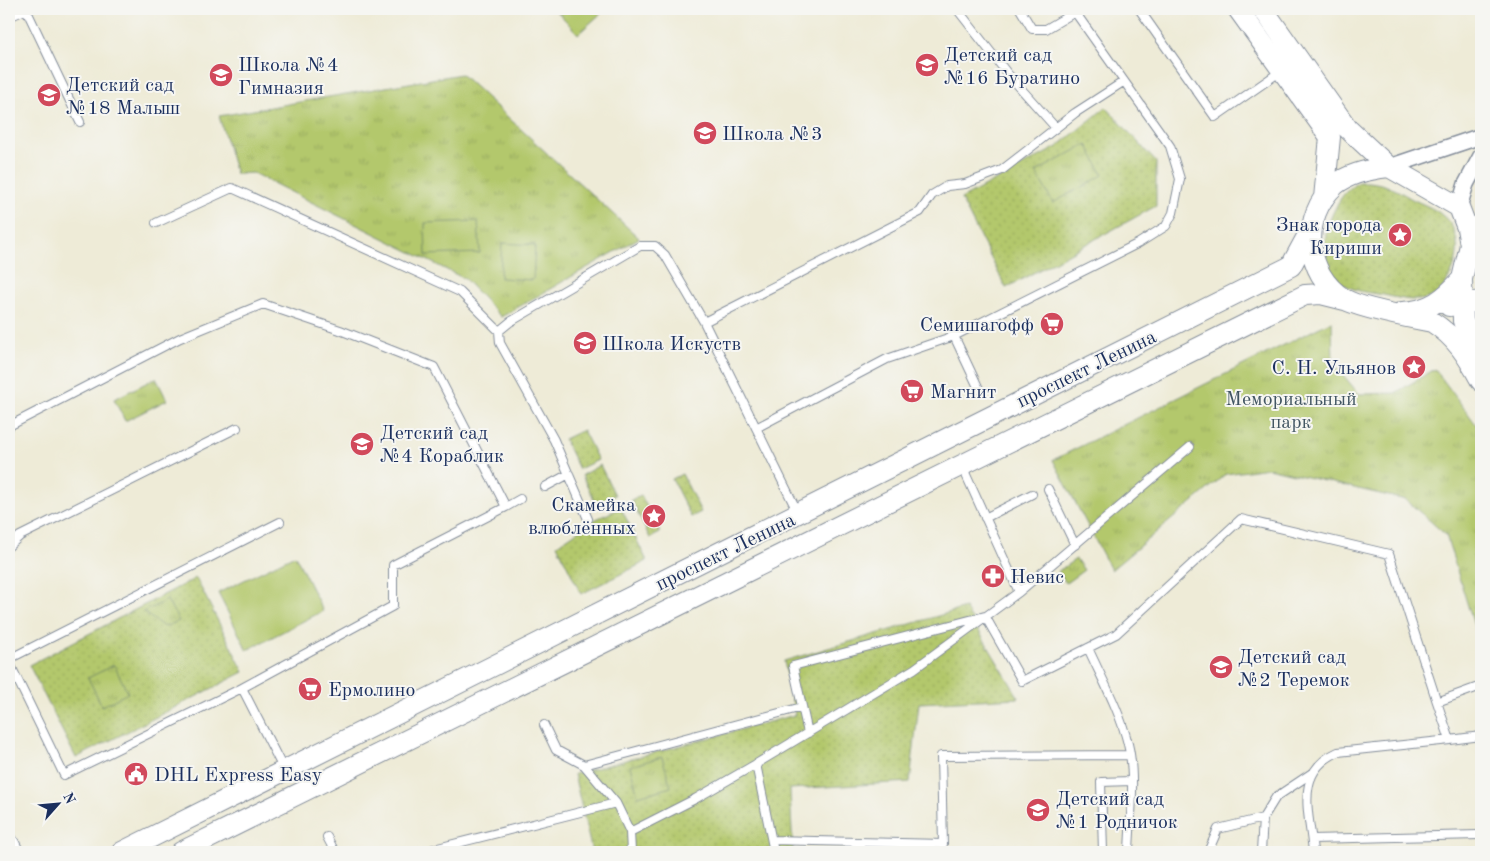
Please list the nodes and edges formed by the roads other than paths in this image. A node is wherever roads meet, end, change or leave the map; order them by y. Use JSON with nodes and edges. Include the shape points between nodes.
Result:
{"nodes":[{"id":1,"x":27,"y":9,"type":"edge"},
{"id":2,"x":957,"y":9,"type":"edge"},
{"id":3,"x":1020,"y":9,"type":"edge"},
{"id":4,"x":1139,"y":9,"type":"edge"},
{"id":5,"x":1238,"y":9,"type":"edge"},
{"id":6,"x":1263,"y":9,"type":"edge"},
{"id":7,"x":1072,"y":10,"type":"edge"},
{"id":8,"x":9,"y":17,"type":"edge"},
{"id":9,"x":1282,"y":70,"type":"junction"},
{"id":10,"x":1122,"y":82,"type":"junction"},
{"id":11,"x":80,"y":122,"type":"dead end"},
{"id":12,"x":1056,"y":128,"type":"junction"},
{"id":13,"x":1481,"y":136,"type":"edge"},
{"id":14,"x":1481,"y":156,"type":"edge"},
{"id":15,"x":1389,"y":167,"type":"junction"},
{"id":16,"x":1324,"y":198,"type":"junction"},
{"id":17,"x":1459,"y":207,"type":"junction"},
{"id":18,"x":1481,"y":218,"type":"edge"},
{"id":19,"x":156,"y":223,"type":"dead end"},
{"id":20,"x":1310,"y":231,"type":"junction"},
{"id":21,"x":1462,"y":279,"type":"junction"},
{"id":22,"x":1345,"y":300,"type":"junction"},
{"id":23,"x":1472,"y":302,"type":"edge"},
{"id":24,"x":1420,"y":311,"type":"junction"},
{"id":25,"x":1390,"y":312,"type":"junction"},
{"id":26,"x":704,"y":322,"type":"junction"},
{"id":27,"x":1481,"y":330,"type":"edge"},
{"id":28,"x":499,"y":331,"type":"junction"},
{"id":29,"x":954,"y":336,"type":"junction"},
{"id":30,"x":1478,"y":360,"type":"edge"},
{"id":31,"x":1481,"y":381,"type":"edge"},
{"id":32,"x":979,"y":389,"type":"dead end"},
{"id":33,"x":9,"y":426,"type":"edge"},
{"id":34,"x":238,"y":428,"type":"dead end"},
{"id":35,"x":756,"y":428,"type":"junction"},
{"id":36,"x":1190,"y":448,"type":"dead end"},
{"id":37,"x":961,"y":464,"type":"junction"},
{"id":38,"x":569,"y":474,"type":"junction"},
{"id":39,"x":545,"y":487,"type":"dead end"},
{"id":40,"x":1048,"y":489,"type":"dead end"},
{"id":41,"x":1032,"y":494,"type":"dead end"},
{"id":42,"x":520,"y":499,"type":"dead end"},
{"id":43,"x":506,"y":507,"type":"junction"},
{"id":44,"x":798,"y":514,"type":"junction"},
{"id":45,"x":588,"y":518,"type":"dead end"},
{"id":46,"x":985,"y":518,"type":"junction"},
{"id":47,"x":280,"y":522,"type":"dead end"},
{"id":48,"x":1074,"y":545,"type":"junction"},
{"id":49,"x":9,"y":546,"type":"edge"},
{"id":50,"x":1019,"y":592,"type":"junction"},
{"id":51,"x":985,"y":616,"type":"junction"},
{"id":52,"x":1088,"y":648,"type":"junction"},
{"id":53,"x":9,"y":660,"type":"edge"},
{"id":54,"x":1481,"y":686,"type":"edge"},
{"id":55,"x":242,"y":688,"type":"junction"},
{"id":56,"x":1438,"y":702,"type":"junction"},
{"id":57,"x":802,"y":707,"type":"junction"},
{"id":58,"x":544,"y":725,"type":"dead end"},
{"id":59,"x":808,"y":733,"type":"junction"},
{"id":60,"x":1481,"y":736,"type":"edge"},
{"id":61,"x":1450,"y":740,"type":"junction"},
{"id":62,"x":1129,"y":754,"type":"junction"},
{"id":63,"x":756,"y":764,"type":"junction"},
{"id":64,"x":584,"y":765,"type":"junction"},
{"id":65,"x":284,"y":771,"type":"junction"},
{"id":66,"x":1312,"y":773,"type":"junction"},
{"id":67,"x":1130,"y":781,"type":"junction"},
{"id":68,"x":616,"y":803,"type":"junction"},
{"id":69,"x":1263,"y":818,"type":"junction"},
{"id":70,"x":630,"y":832,"type":"junction"},
{"id":71,"x":1479,"y":835,"type":"dead end"},
{"id":72,"x":326,"y":837,"type":"dead end"},
{"id":73,"x":1312,"y":839,"type":"junction"},
{"id":74,"x":772,"y":840,"type":"junction"},
{"id":75,"x":9,"y":844,"type":"edge"},
{"id":76,"x":13,"y":852,"type":"edge"},
{"id":77,"x":122,"y":852,"type":"edge"},
{"id":78,"x":180,"y":852,"type":"edge"},
{"id":79,"x":335,"y":852,"type":"edge"},
{"id":80,"x":422,"y":852,"type":"edge"},
{"id":81,"x":631,"y":852,"type":"edge"},
{"id":82,"x":774,"y":852,"type":"edge"},
{"id":83,"x":1103,"y":852,"type":"edge"},
{"id":84,"x":1129,"y":852,"type":"edge"},
{"id":85,"x":1208,"y":852,"type":"edge"},
{"id":86,"x":1261,"y":852,"type":"edge"},
{"id":87,"x":1313,"y":852,"type":"edge"}],
"edges":[{"from":1,"to":8,"type":"lane"},
{"from":1,"to":11,"type":"lane"},
{"from":2,"to":12,"type":"lane"},
{"from":3,"to":7,"type":"lane","via":[[1032,29],[1046,29]]},
{"from":4,"to":9,"type":"lane","via":[[1215,116]]},
{"from":5,"to":9,"type":"main road"},
{"from":6,"to":15,"type":"main road","via":[[1348,129]]},
{"from":7,"to":10,"type":"lane"},
{"from":9,"to":16,"type":"main road","via":[[1330,137]]},
{"from":10,"to":12,"type":"lane"},
{"from":10,"to":29,"type":"lane","via":[[1170,146],[1180,179],[1173,213],[1166,226],[1139,243]]},
{"from":12,"to":26,"type":"lane","via":[[1002,170],[965,184],[947,186],[932,195],[920,212]]},
{"from":13,"to":15,"type":"street"},
{"from":14,"to":17,"type":"street","via":[[1466,184]]},
{"from":15,"to":16,"type":"main road","via":[[1356,173],[1336,184]]},
{"from":15,"to":17,"type":"main road"},
{"from":16,"to":20,"type":"main road"},
{"from":17,"to":18,"type":"main road"},
{"from":17,"to":21,"type":"main road","via":[[1470,245]]},
{"from":19,"to":28,"type":"lane","via":[[232,188],[460,292]]},
{"from":20,"to":22,"type":"main road","via":[[1316,268],[1329,287]]},
{"from":20,"to":44,"type":"main road","name":"проспект Ленина","via":[[1291,266]]},
{"from":21,"to":23,"type":"main road"},
{"from":21,"to":24,"type":"main road","via":[[1445,297]]},
{"from":22,"to":25,"type":"main road"},
{"from":22,"to":37,"type":"main road","name":"проспект Ленина","via":[[1322,294],[1305,295]]},
{"from":23,"to":24,"type":"main road"},
{"from":23,"to":30,"type":"main road","via":[[1463,321]]},
{"from":24,"to":25,"type":"main road"},
{"from":25,"to":30,"type":"main road","via":[[1432,322]]},
{"from":26,"to":28,"type":"lane","via":[[665,255],[655,246],[640,246]]},
{"from":26,"to":35,"type":"lane"},
{"from":27,"to":30,"type":"main road"},
{"from":28,"to":38,"type":"lane","via":[[500,343],[554,440]]},
{"from":29,"to":32,"type":"lane"},
{"from":29,"to":35,"type":"lane","via":[[887,359]]},
{"from":30,"to":31,"type":"main road"},
{"from":33,"to":43,"type":"lane","via":[[180,338],[263,304],[434,367]]},
{"from":34,"to":49,"type":"lane","via":[[20,536]]},
{"from":35,"to":44,"type":"lane"},
{"from":36,"to":48,"type":"lane"},
{"from":37,"to":46,"type":"lane"},
{"from":37,"to":78,"type":"main road","name":"проспект Ленина"},
{"from":38,"to":39,"type":"lane"},
{"from":38,"to":45,"type":"lane"},
{"from":40,"to":48,"type":"lane"},
{"from":41,"to":46,"type":"lane"},
{"from":42,"to":43,"type":"lane"},
{"from":43,"to":55,"type":"lane","via":[[393,565],[393,606]]},
{"from":44,"to":65,"type":"main road","name":"проспект Ленина"},
{"from":46,"to":50,"type":"lane"},
{"from":47,"to":53,"type":"lane"},
{"from":48,"to":50,"type":"lane"},
{"from":50,"to":51,"type":"lane"},
{"from":51,"to":52,"type":"lane","via":[[1022,681]]},
{"from":51,"to":57,"type":"lane","via":[[793,666]]},
{"from":51,"to":59,"type":"lane","via":[[914,669]]},
{"from":52,"to":56,"type":"lane","via":[[1116,634],[1241,519],[1389,554]]},
{"from":52,"to":62,"type":"lane","via":[[1119,715]]},
{"from":53,"to":55,"type":"lane","via":[[64,775]]},
{"from":54,"to":56,"type":"lane"},
{"from":55,"to":65,"type":"lane"},
{"from":56,"to":61,"type":"lane"},
{"from":57,"to":59,"type":"lane"},
{"from":57,"to":64,"type":"lane"},
{"from":58,"to":64,"type":"lane","via":[[556,750]]},
{"from":59,"to":63,"type":"lane"},
{"from":60,"to":61,"type":"lane"},
{"from":61,"to":66,"type":"lane","via":[[1338,752],[1326,757]]},
{"from":62,"to":67,"type":"lane"},
{"from":62,"to":74,"type":"lane","via":[[940,756],[943,844]]},
{"from":63,"to":70,"type":"lane"},
{"from":63,"to":74,"type":"lane"},
{"from":64,"to":68,"type":"lane"},
{"from":65,"to":77,"type":"main road","name":"проспект Ленина"},
{"from":66,"to":69,"type":"lane","via":[[1276,797]]},
{"from":66,"to":73,"type":"lane","via":[[1306,800]]},
{"from":67,"to":83,"type":"lane","via":[[1101,782]]},
{"from":67,"to":84,"type":"lane"},
{"from":68,"to":70,"type":"lane"},
{"from":68,"to":80,"type":"lane"},
{"from":69,"to":85,"type":"lane","via":[[1218,829]]},
{"from":69,"to":86,"type":"lane"},
{"from":70,"to":81,"type":"lane"},
{"from":71,"to":73,"type":"lane"},
{"from":72,"to":79,"type":"lane"},
{"from":73,"to":87,"type":"lane"},
{"from":74,"to":82,"type":"lane"},
{"from":75,"to":76,"type":"main road"}]}
